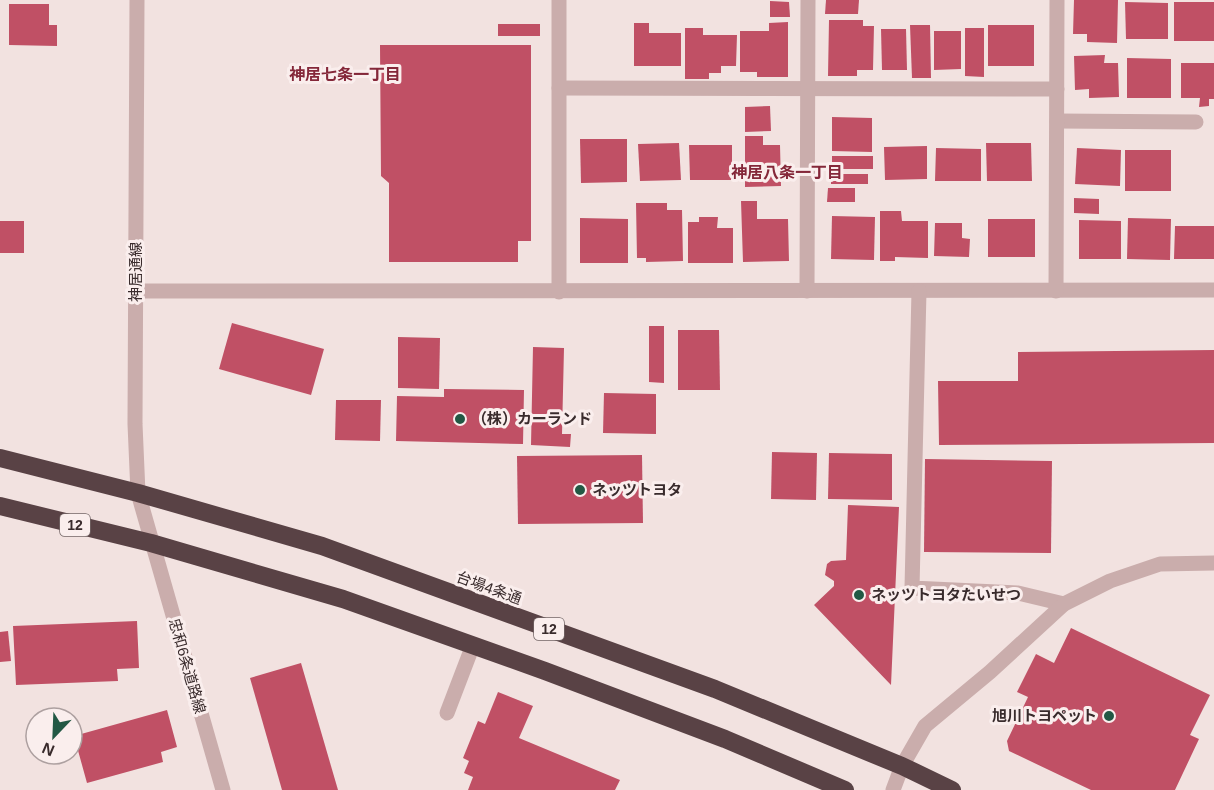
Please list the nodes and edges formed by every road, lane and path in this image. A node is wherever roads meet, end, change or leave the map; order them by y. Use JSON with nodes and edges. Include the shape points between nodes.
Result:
{"nodes":[{"id":1,"x":137,"y":0,"type":"edge"},
{"id":2,"x":559,"y":0,"type":"edge"},
{"id":3,"x":808,"y":0,"type":"edge"},
{"id":4,"x":1057,"y":0,"type":"edge"},
{"id":5,"x":559,"y":88,"type":"junction"},
{"id":6,"x":808,"y":88,"type":"junction"},
{"id":7,"x":1057,"y":89,"type":"junction"},
{"id":8,"x":1057,"y":121,"type":"junction"},
{"id":9,"x":1196,"y":122,"type":"dead end"},
{"id":10,"x":1214,"y":290,"type":"edge"},
{"id":11,"x":136,"y":291,"type":"junction"},
{"id":12,"x":807,"y":291,"type":"junction"},
{"id":13,"x":919,"y":291,"type":"junction"},
{"id":14,"x":1056,"y":291,"type":"junction"},
{"id":15,"x":559,"y":292,"type":"junction"},
{"id":16,"x":0,"y":458,"type":"edge"},
{"id":17,"x":138,"y":493,"type":"junction"},
{"id":18,"x":0,"y":506,"type":"edge"},
{"id":19,"x":151,"y":543,"type":"junction"},
{"id":20,"x":1214,"y":563,"type":"edge"},
{"id":21,"x":1064,"y":604,"type":"junction"},
{"id":22,"x":473,"y":645,"type":"junction"},
{"id":23,"x":447,"y":713,"type":"dead end"},
{"id":24,"x":903,"y":766,"type":"junction"},
{"id":25,"x":223,"y":790,"type":"edge"},
{"id":26,"x":845,"y":790,"type":"edge"},
{"id":27,"x":893,"y":790,"type":"edge"},
{"id":28,"x":952,"y":790,"type":"edge"}],
"edges":[{"from":1,"to":11,"type":"street","name":"神居通線"},
{"from":2,"to":5,"type":"street"},
{"from":3,"to":6,"type":"street"},
{"from":4,"to":7,"type":"street"},
{"from":5,"to":6,"type":"street"},
{"from":5,"to":15,"type":"street"},
{"from":6,"to":7,"type":"street"},
{"from":6,"to":12,"type":"street"},
{"from":7,"to":8,"type":"street"},
{"from":8,"to":9,"type":"street"},
{"from":8,"to":14,"type":"street"},
{"from":10,"to":14,"type":"street"},
{"from":11,"to":15,"type":"street"},
{"from":11,"to":17,"type":"street","name":"神居通線"},
{"from":12,"to":13,"type":"street"},
{"from":12,"to":15,"type":"street"},
{"from":13,"to":14,"type":"street"},
{"from":13,"to":21,"type":"street","via":[[912,588],[1018,593]]},
{"from":16,"to":17,"type":"highway","name":"台場4条通","number":"12"},
{"from":17,"to":19,"type":"street","name":"神居通線"},
{"from":17,"to":24,"type":"highway","name":"台場4条通","number":"12","via":[[322,546],[715,689]]},
{"from":18,"to":19,"type":"highway","number":"12"},
{"from":19,"to":22,"type":"highway","number":"12","via":[[343,599]]},
{"from":19,"to":25,"type":"street","name":"忠和6条道路線"},
{"from":20,"to":21,"type":"street","via":[[1160,564],[1110,581]]},
{"from":21,"to":24,"type":"street","via":[[925,726]]},
{"from":22,"to":23,"type":"street"},
{"from":22,"to":26,"type":"highway","number":"12","via":[[725,739]]},
{"from":24,"to":27,"type":"street"},
{"from":24,"to":28,"type":"highway","name":"台場4条通","number":"12"}]}
